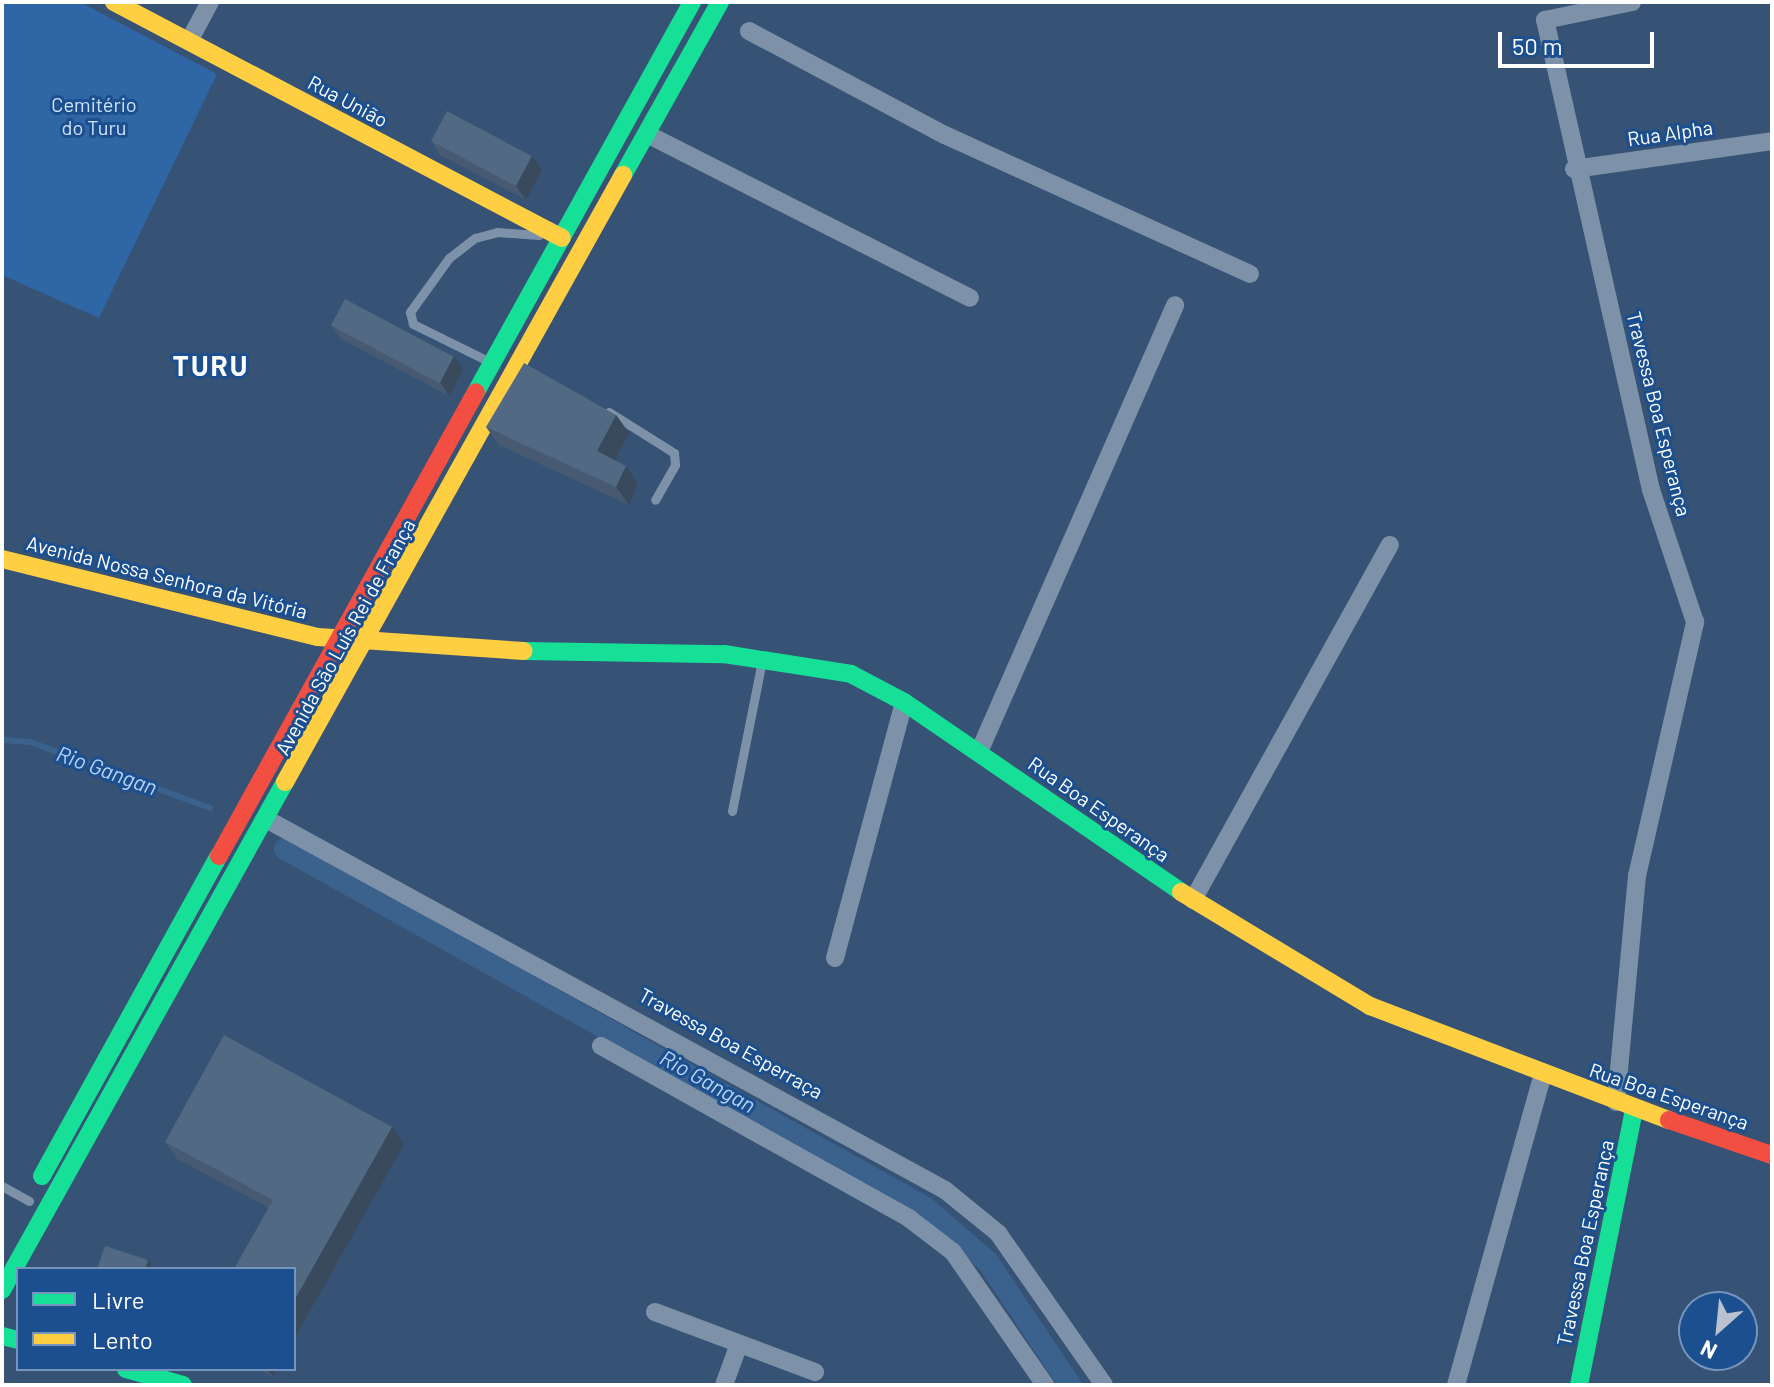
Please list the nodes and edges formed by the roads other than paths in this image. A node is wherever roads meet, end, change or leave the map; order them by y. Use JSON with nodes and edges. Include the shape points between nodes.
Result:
{"nodes":[{"id":1,"x":114,"y":2,"type":"edge"},
{"id":2,"x":210,"y":2,"type":"edge"},
{"id":3,"x":692,"y":2,"type":"edge"},
{"id":4,"x":720,"y":2,"type":"edge"},
{"id":5,"x":1632,"y":2,"type":"edge"},
{"id":6,"x":749,"y":31,"type":"dead end"},
{"id":7,"x":189,"y":41,"type":"junction"},
{"id":8,"x":647,"y":134,"type":"junction"},
{"id":9,"x":1772,"y":141,"type":"edge"},
{"id":10,"x":1574,"y":169,"type":"junction"},
{"id":11,"x":558,"y":236,"type":"junction"},
{"id":12,"x":1250,"y":274,"type":"dead end"},
{"id":13,"x":970,"y":298,"type":"dead end"},
{"id":14,"x":1175,"y":305,"type":"dead end"},
{"id":15,"x":493,"y":364,"type":"junction"},
{"id":16,"x":599,"y":406,"type":"edge"},
{"id":17,"x":655,"y":500,"type":"dead end"},
{"id":18,"x":1390,"y":545,"type":"dead end"},
{"id":19,"x":2,"y":559,"type":"edge"},
{"id":20,"x":342,"y":639,"type":"junction"},
{"id":21,"x":369,"y":641,"type":"junction"},
{"id":22,"x":762,"y":658,"type":"junction"},
{"id":23,"x":904,"y":702,"type":"junction"},
{"id":24,"x":979,"y":752,"type":"junction"},
{"id":25,"x":732,"y":811,"type":"dead end"},
{"id":26,"x":268,"y":820,"type":"junction"},
{"id":27,"x":1193,"y":900,"type":"junction"},
{"id":28,"x":835,"y":958,"type":"dead end"},
{"id":29,"x":601,"y":1046,"type":"dead end"},
{"id":30,"x":1542,"y":1076,"type":"junction"},
{"id":31,"x":1616,"y":1102,"type":"junction"},
{"id":32,"x":1634,"y":1109,"type":"junction"},
{"id":33,"x":1772,"y":1155,"type":"edge"},
{"id":34,"x":2,"y":1186,"type":"edge"},
{"id":35,"x":29,"y":1201,"type":"junction"},
{"id":36,"x":2,"y":1248,"type":"edge"},
{"id":37,"x":2,"y":1290,"type":"edge"},
{"id":38,"x":655,"y":1312,"type":"dead end"},
{"id":39,"x":739,"y":1344,"type":"junction"},
{"id":40,"x":133,"y":1371,"type":"edge"},
{"id":41,"x":815,"y":1372,"type":"dead end"},
{"id":42,"x":183,"y":1385,"type":"edge"},
{"id":43,"x":724,"y":1385,"type":"edge"},
{"id":44,"x":1045,"y":1385,"type":"edge"},
{"id":45,"x":1104,"y":1385,"type":"edge"},
{"id":46,"x":1456,"y":1385,"type":"edge"},
{"id":47,"x":1579,"y":1385,"type":"edge"}],
"edges":[{"from":1,"to":7,"type":"main road","name":"Rua União"},
{"from":2,"to":7,"type":"street"},
{"from":3,"to":11,"type":"main road","name":"Avenida São Luís Rei de França"},
{"from":4,"to":8,"type":"main road","name":"Avenida São Luís Rei de França"},
{"from":5,"to":10,"type":"street","name":"Travessa Boa Esperança","via":[[1546,18]]},
{"from":6,"to":12,"type":"street","via":[[945,135]]},
{"from":7,"to":11,"type":"main road","name":"Rua União"},
{"from":8,"to":13,"type":"street"},
{"from":8,"to":21,"type":"main road","name":"Avenida São Luís Rei de França","via":[[527,367]]},
{"from":9,"to":10,"type":"street","name":"Rua Alpha"},
{"from":10,"to":31,"type":"street","name":"Travessa Boa Esperança","via":[[1651,490],[1695,622],[1637,876]]},
{"from":11,"to":15,"type":"main road","name":"Avenida São Luís Rei de França"},
{"from":11,"to":15,"type":"lane","via":[[475,238],[449,258],[410,312],[413,324]]},
{"from":14,"to":24,"type":"street"},
{"from":15,"to":20,"type":"main road","name":"Avenida São Luís Rei de França"},
{"from":16,"to":17,"type":"lane","via":[[674,453],[675,465]]},
{"from":18,"to":27,"type":"street"},
{"from":19,"to":20,"type":"main road","name":"Avenida Nossa Senhora da Vitória"},
{"from":20,"to":21,"type":"main road","name":"Avenida Nossa Senhora da Vitória"},
{"from":20,"to":35,"type":"main road","name":"Avenida São Luís Rei de França"},
{"from":21,"to":22,"type":"main road","name":"Rua Boa Esperança"},
{"from":21,"to":26,"type":"main road","name":"Avenida São Luís Rei de França"},
{"from":22,"to":23,"type":"main road","name":"Rua Boa Esperança","via":[[851,674]]},
{"from":22,"to":25,"type":"lane"},
{"from":23,"to":24,"type":"main road","name":"Rua Boa Esperança"},
{"from":23,"to":28,"type":"street"},
{"from":24,"to":27,"type":"main road","name":"Rua Boa Esperança"},
{"from":26,"to":37,"type":"main road","name":"Avenida São Luís Rei de França"},
{"from":26,"to":45,"type":"street","name":"Travessa Boa Esperraça","via":[[945,1190],[998,1233]]},
{"from":27,"to":30,"type":"main road","name":"Rua Boa Esperança","via":[[1370,1006]]},
{"from":29,"to":44,"type":"street","via":[[910,1219],[953,1252]]},
{"from":30,"to":31,"type":"main road","name":"Rua Boa Esperança"},
{"from":30,"to":46,"type":"street"},
{"from":31,"to":32,"type":"main road","name":"Rua Boa Esperança"},
{"from":32,"to":33,"type":"main road","name":"Rua Boa Esperança"},
{"from":32,"to":47,"type":"main road","name":"Travessa Boa Esperança"},
{"from":34,"to":35,"type":"lane"},
{"from":35,"to":36,"type":"main road","name":"Avenida São Luís Rei de França"},
{"from":38,"to":39,"type":"street"},
{"from":39,"to":41,"type":"street"},
{"from":39,"to":43,"type":"street"},
{"from":40,"to":42,"type":"main road"}]}
